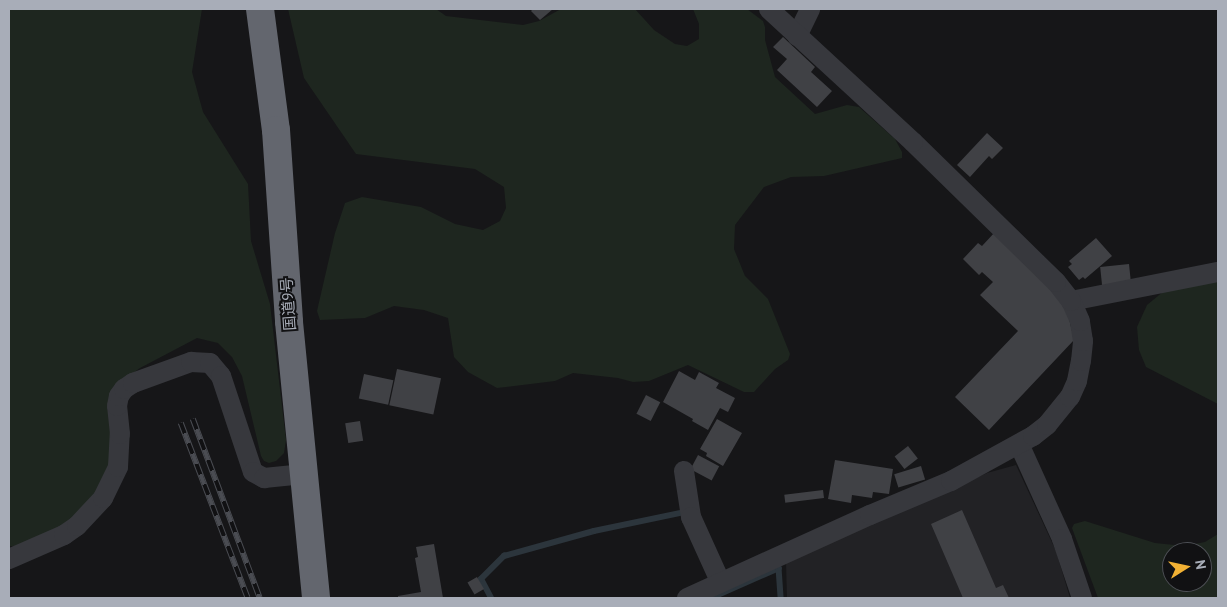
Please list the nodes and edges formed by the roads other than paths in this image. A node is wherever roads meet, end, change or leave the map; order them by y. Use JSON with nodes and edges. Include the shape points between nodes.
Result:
{"nodes":[{"id":1,"x":260,"y":9,"type":"edge"},
{"id":2,"x":769,"y":9,"type":"edge"},
{"id":3,"x":810,"y":9,"type":"edge"},
{"id":4,"x":797,"y":36,"type":"junction"},
{"id":5,"x":1218,"y":272,"type":"edge"},
{"id":6,"x":1071,"y":301,"type":"junction"},
{"id":7,"x":1019,"y":444,"type":"junction"},
{"id":8,"x":684,"y":471,"type":"dead end"},
{"id":9,"x":304,"y":474,"type":"junction"},
{"id":10,"x":9,"y":559,"type":"edge"},
{"id":11,"x":720,"y":583,"type":"junction"},
{"id":12,"x":316,"y":598,"type":"edge"},
{"id":13,"x":687,"y":598,"type":"edge"},
{"id":14,"x":1082,"y":598,"type":"edge"}],
"edges":[{"from":1,"to":9,"type":"highway","name":"国道9号","via":[[276,130],[289,322]]},
{"from":2,"to":4,"type":"street"},
{"from":3,"to":4,"type":"street"},
{"from":4,"to":6,"type":"street","via":[[1032,257]]},
{"from":5,"to":6,"type":"street"},
{"from":6,"to":7,"type":"street","via":[[1080,321],[1083,341],[1077,381],[1070,397],[1047,425]]},
{"from":7,"to":11,"type":"street","via":[[951,481]]},
{"from":7,"to":14,"type":"street","via":[[1062,539]]},
{"from":8,"to":11,"type":"street","via":[[691,517]]},
{"from":9,"to":10,"type":"street","via":[[264,478],[253,472],[221,376],[210,363],[191,362],[124,389],[117,406],[120,434],[118,467],[103,498],[64,535]]},
{"from":9,"to":12,"type":"highway","name":"国道9号"},
{"from":11,"to":13,"type":"street"}]}
